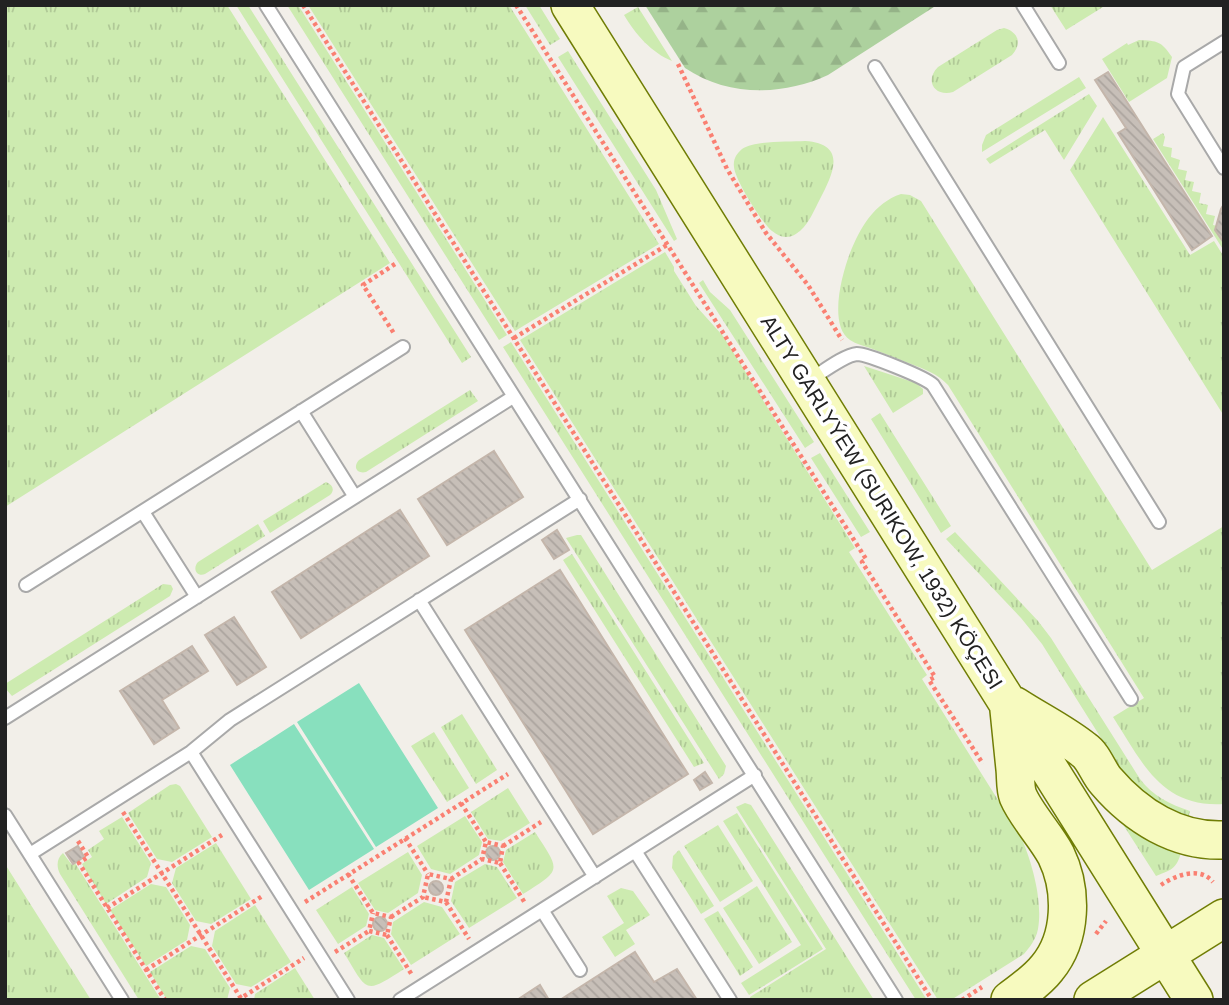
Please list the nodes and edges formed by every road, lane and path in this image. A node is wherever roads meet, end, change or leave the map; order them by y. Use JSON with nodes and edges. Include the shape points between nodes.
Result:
{"nodes":[{"id":1,"x":266,"y":5,"type":"edge"},
{"id":2,"x":303,"y":5,"type":"edge"},
{"id":3,"x":516,"y":5,"type":"edge"},
{"id":4,"x":570,"y":5,"type":"edge"},
{"id":5,"x":1023,"y":5,"type":"edge"},
{"id":6,"x":1224,"y":42,"type":"edge"},
{"id":7,"x":1059,"y":63,"type":"dead end"},
{"id":8,"x":678,"y":64,"type":"dead end"},
{"id":9,"x":875,"y":67,"type":"dead end"},
{"id":10,"x":1224,"y":168,"type":"edge"},
{"id":11,"x":667,"y":245,"type":"junction"},
{"id":12,"x":395,"y":264,"type":"dead end"},
{"id":13,"x":514,"y":338,"type":"junction"},
{"id":14,"x":403,"y":347,"type":"joint"},
{"id":15,"x":851,"y":356,"type":"junction"},
{"id":16,"x":807,"y":382,"type":"junction"},
{"id":17,"x":513,"y":397,"type":"junction"},
{"id":18,"x":301,"y":411,"type":"junction"},
{"id":19,"x":355,"y":496,"type":"junction"},
{"id":20,"x":580,"y":499,"type":"junction"},
{"id":21,"x":143,"y":512,"type":"junction"},
{"id":22,"x":1159,"y":522,"type":"dead end"},
{"id":23,"x":26,"y":585,"type":"dead end"},
{"id":24,"x":197,"y":597,"type":"junction"},
{"id":25,"x":419,"y":600,"type":"junction"},
{"id":26,"x":1132,"y":699,"type":"dead end"},
{"id":27,"x":1008,"y":702,"type":"junction"},
{"id":28,"x":5,"y":718,"type":"edge"},
{"id":29,"x":191,"y":752,"type":"junction"},
{"id":30,"x":523,"y":764,"type":"junction"},
{"id":31,"x":988,"y":774,"type":"dead end"},
{"id":32,"x":755,"y":775,"type":"junction"},
{"id":33,"x":461,"y":803,"type":"junction"},
{"id":34,"x":5,"y":815,"type":"edge"},
{"id":35,"x":125,"y":815,"type":"dead end"},
{"id":36,"x":533,"y":827,"type":"dead end"},
{"id":37,"x":405,"y":838,"type":"junction"},
{"id":38,"x":214,"y":840,"type":"dead end"},
{"id":39,"x":1224,"y":840,"type":"edge"},
{"id":40,"x":486,"y":842,"type":"junction"},
{"id":41,"x":79,"y":843,"type":"dead end"},
{"id":42,"x":503,"y":846,"type":"junction"},
{"id":43,"x":635,"y":851,"type":"junction"},
{"id":44,"x":30,"y":854,"type":"junction"},
{"id":45,"x":482,"y":859,"type":"junction"},
{"id":46,"x":500,"y":863,"type":"junction"},
{"id":47,"x":162,"y":873,"type":"junction"},
{"id":48,"x":348,"y":874,"type":"junction"},
{"id":49,"x":428,"y":874,"type":"junction"},
{"id":50,"x":595,"y":877,"type":"junction"},
{"id":51,"x":451,"y":879,"type":"junction"},
{"id":52,"x":1213,"y":882,"type":"dead end"},
{"id":53,"x":1161,"y":885,"type":"dead end"},
{"id":54,"x":520,"y":896,"type":"dead end"},
{"id":55,"x":423,"y":897,"type":"junction"},
{"id":56,"x":253,"y":902,"type":"dead end"},
{"id":57,"x":446,"y":902,"type":"junction"},
{"id":58,"x":107,"y":908,"type":"junction"},
{"id":59,"x":291,"y":910,"type":"junction"},
{"id":60,"x":542,"y":910,"type":"junction"},
{"id":61,"x":373,"y":913,"type":"junction"},
{"id":62,"x":391,"y":917,"type":"junction"},
{"id":63,"x":1224,"y":918,"type":"edge"},
{"id":64,"x":369,"y":931,"type":"junction"},
{"id":65,"x":464,"y":931,"type":"dead end"},
{"id":66,"x":201,"y":935,"type":"junction"},
{"id":67,"x":387,"y":935,"type":"junction"},
{"id":68,"x":341,"y":948,"type":"dead end"},
{"id":69,"x":1166,"y":954,"type":"junction"},
{"id":70,"x":293,"y":965,"type":"dead end"},
{"id":71,"x":408,"y":968,"type":"dead end"},
{"id":72,"x":146,"y":970,"type":"junction"},
{"id":73,"x":580,"y":970,"type":"dead end"},
{"id":74,"x":997,"y":993,"type":"edge"},
{"id":75,"x":240,"y":999,"type":"edge"},
{"id":76,"x":122,"y":1000,"type":"edge"},
{"id":77,"x":165,"y":1000,"type":"edge"},
{"id":78,"x":348,"y":1000,"type":"edge"},
{"id":79,"x":400,"y":1000,"type":"edge"},
{"id":80,"x":730,"y":1000,"type":"edge"},
{"id":81,"x":896,"y":1000,"type":"edge"},
{"id":82,"x":932,"y":1000,"type":"edge"},
{"id":83,"x":962,"y":1000,"type":"edge"},
{"id":84,"x":1093,"y":1000,"type":"edge"},
{"id":85,"x":1194,"y":1000,"type":"edge"}],
"edges":[{"from":1,"to":17,"type":"lane"},
{"from":2,"to":13,"type":"path"},
{"from":3,"to":11,"type":"path"},
{"from":4,"to":16,"type":"street","name":"ALTY GARLYÝEW (SURIKOW, 1932) KÖÇESI"},
{"from":5,"to":7,"type":"lane"},
{"from":6,"to":10,"type":"lane","via":[[1184,67],[1178,94]]},
{"from":8,"to":15,"type":"path","via":[[727,169]]},
{"from":9,"to":22,"type":"lane"},
{"from":11,"to":13,"type":"path"},
{"from":11,"to":31,"type":"path","via":[[866,559],[862,562],[935,677],[929,680]]},
{"from":12,"to":14,"type":"path","via":[[363,285]]},
{"from":13,"to":82,"type":"path"},
{"from":14,"to":18,"type":"lane"},
{"from":15,"to":16,"type":"lane"},
{"from":15,"to":26,"type":"lane","via":[[858,354],[919,375],[939,391]]},
{"from":16,"to":27,"type":"street","name":"ALTY GARLYÝEW (SURIKOW, 1932) KÖÇESI"},
{"from":17,"to":19,"type":"lane"},
{"from":17,"to":20,"type":"lane"},
{"from":18,"to":19,"type":"lane"},
{"from":18,"to":21,"type":"lane"},
{"from":19,"to":24,"type":"lane"},
{"from":20,"to":25,"type":"lane"},
{"from":20,"to":32,"type":"lane"},
{"from":21,"to":23,"type":"lane"},
{"from":21,"to":24,"type":"lane"},
{"from":24,"to":28,"type":"lane"},
{"from":25,"to":29,"type":"lane","via":[[230,720]]},
{"from":25,"to":30,"type":"lane"},
{"from":27,"to":39,"type":"street","via":[[1087,751],[1119,796],[1152,822],[1183,835]]},
{"from":27,"to":69,"type":"street","name":"ALTY GARLYÝEW (SURIKOW, 1932) KÖÇESI"},
{"from":27,"to":74,"type":"street","via":[[1018,795],[1056,855],[1065,881],[1067,910],[1064,931],[1047,968],[1038,978]]},
{"from":29,"to":44,"type":"lane"},
{"from":29,"to":59,"type":"lane"},
{"from":30,"to":33,"type":"path"},
{"from":30,"to":50,"type":"lane"},
{"from":32,"to":43,"type":"lane"},
{"from":32,"to":81,"type":"lane"},
{"from":33,"to":37,"type":"path"},
{"from":33,"to":40,"type":"path"},
{"from":34,"to":44,"type":"lane"},
{"from":35,"to":47,"type":"path"},
{"from":36,"to":42,"type":"path"},
{"from":37,"to":48,"type":"path"},
{"from":37,"to":49,"type":"path"},
{"from":38,"to":47,"type":"path"},
{"from":40,"to":42,"type":"path"},
{"from":40,"to":45,"type":"path"},
{"from":41,"to":58,"type":"path","via":[[88,857],[79,863]]},
{"from":42,"to":46,"type":"path"},
{"from":43,"to":50,"type":"lane"},
{"from":43,"to":80,"type":"lane"},
{"from":44,"to":76,"type":"lane"},
{"from":45,"to":46,"type":"path"},
{"from":45,"to":51,"type":"path"},
{"from":46,"to":54,"type":"path"},
{"from":47,"to":58,"type":"path"},
{"from":47,"to":66,"type":"path"},
{"from":48,"to":59,"type":"path"},
{"from":48,"to":61,"type":"path"},
{"from":49,"to":51,"type":"path"},
{"from":49,"to":55,"type":"path"},
{"from":50,"to":60,"type":"lane"},
{"from":51,"to":57,"type":"path"},
{"from":52,"to":53,"type":"path","via":[[1197,873]]},
{"from":55,"to":57,"type":"path"},
{"from":55,"to":62,"type":"path"},
{"from":56,"to":66,"type":"path"},
{"from":57,"to":65,"type":"path"},
{"from":58,"to":72,"type":"path"},
{"from":59,"to":78,"type":"lane"},
{"from":60,"to":73,"type":"lane"},
{"from":60,"to":79,"type":"lane"},
{"from":61,"to":62,"type":"path"},
{"from":61,"to":64,"type":"path"},
{"from":62,"to":67,"type":"path"},
{"from":63,"to":69,"type":"street"},
{"from":64,"to":67,"type":"path"},
{"from":64,"to":68,"type":"path"},
{"from":66,"to":72,"type":"path"},
{"from":66,"to":75,"type":"path"},
{"from":67,"to":71,"type":"path"},
{"from":69,"to":84,"type":"street"},
{"from":69,"to":85,"type":"street","name":"ALTY GARLYÝEW (SURIKOW, 1932) KÖÇESI"},
{"from":70,"to":75,"type":"path"},
{"from":72,"to":77,"type":"path"},
{"from":74,"to":83,"type":"path"}]}
